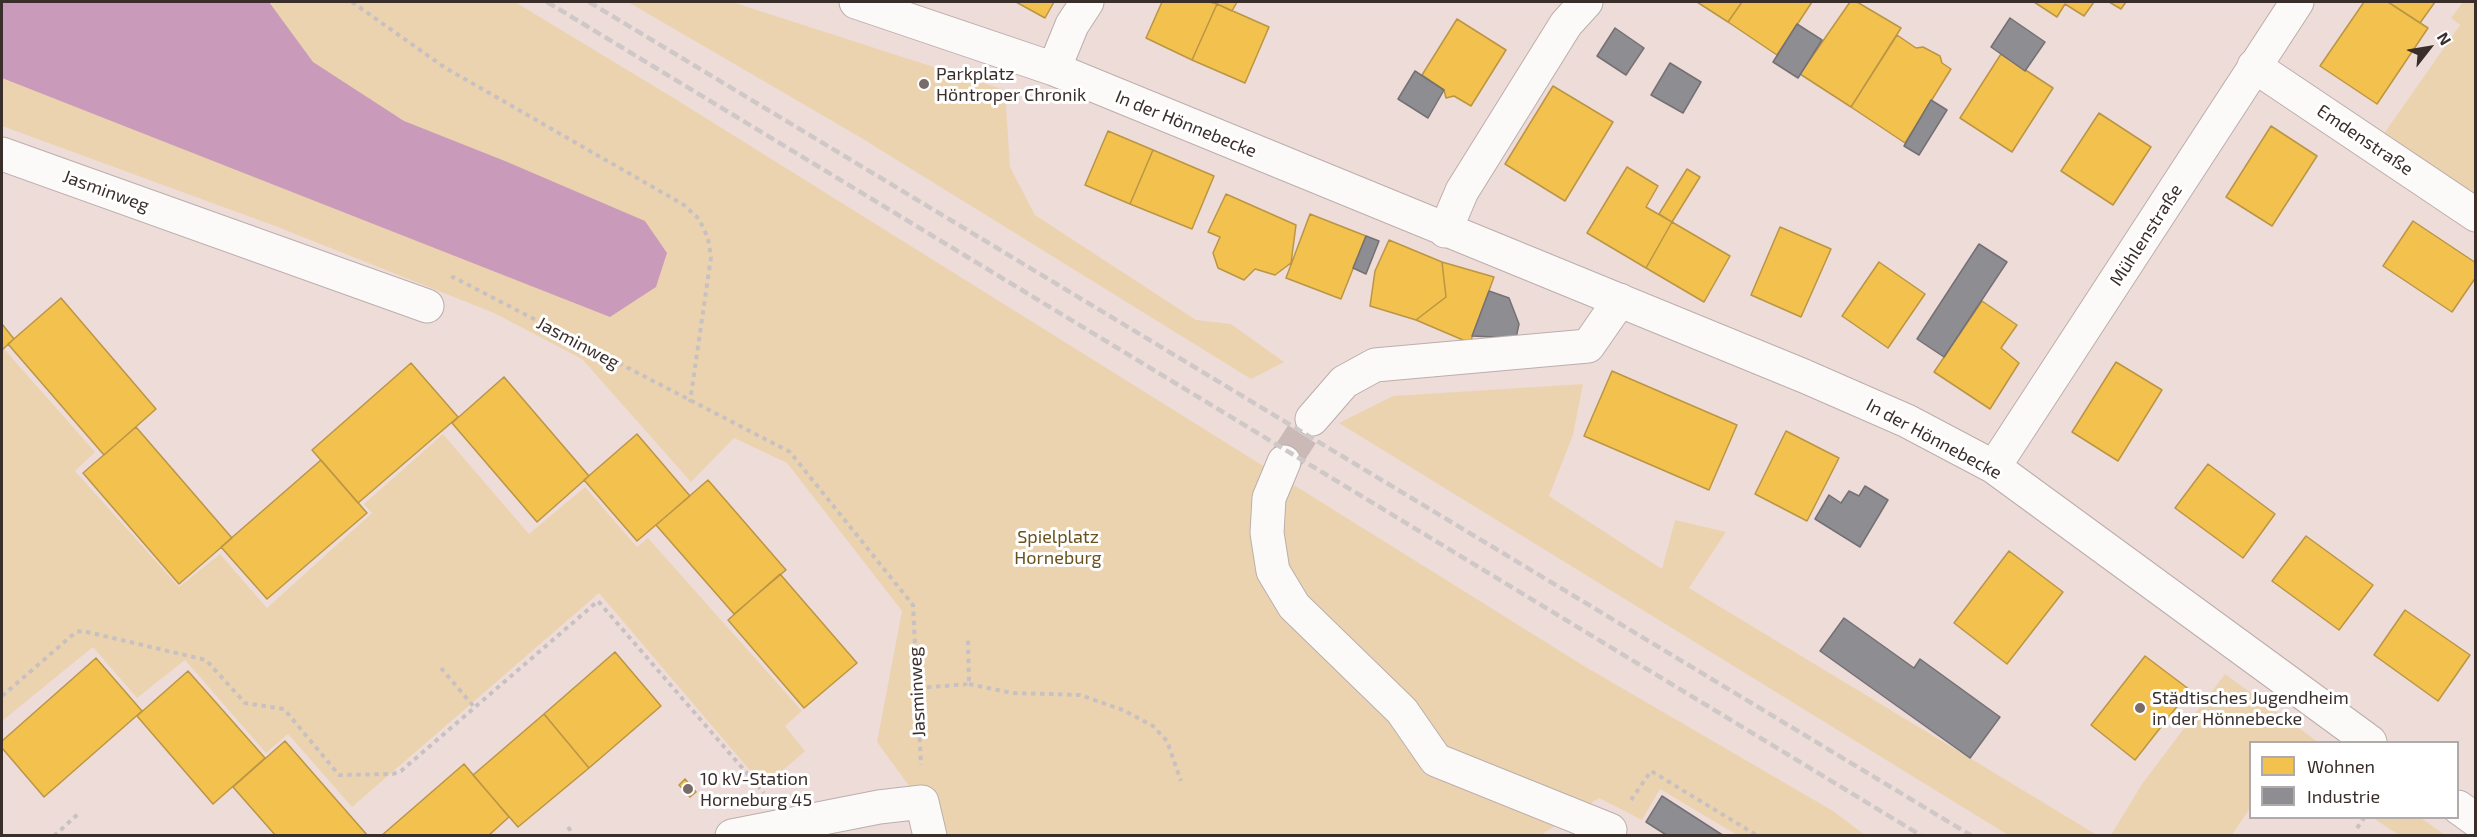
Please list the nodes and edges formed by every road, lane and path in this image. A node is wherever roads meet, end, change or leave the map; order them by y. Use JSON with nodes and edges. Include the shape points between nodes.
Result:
{"nodes":[{"id":1,"x":352,"y":2,"type":"edge"},
{"id":2,"x":856,"y":2,"type":"edge"},
{"id":3,"x":1087,"y":2,"type":"edge"},
{"id":4,"x":1586,"y":2,"type":"edge"},
{"id":5,"x":2297,"y":2,"type":"edge"},
{"id":6,"x":2254,"y":66,"type":"junction"},
{"id":7,"x":1054,"y":69,"type":"junction"},
{"id":8,"x":2,"y":154,"type":"edge"},
{"id":9,"x":2475,"y":215,"type":"edge"},
{"id":10,"x":1445,"y":231,"type":"junction"},
{"id":11,"x":1620,"y":300,"type":"junction"},
{"id":12,"x":427,"y":306,"type":"joint"},
{"id":13,"x":690,"y":402,"type":"junction"},
{"id":14,"x":1312,"y":419,"type":"tunnel mouth"},
{"id":15,"x":1284,"y":462,"type":"tunnel mouth"},
{"id":16,"x":1994,"y":467,"type":"junction"},
{"id":17,"x":968,"y":640,"type":"dead end"},
{"id":18,"x":441,"y":668,"type":"dead end"},
{"id":19,"x":969,"y":684,"type":"junction"},
{"id":20,"x":918,"y":688,"type":"junction"},
{"id":21,"x":2,"y":696,"type":"edge"},
{"id":22,"x":475,"y":708,"type":"junction"},
{"id":23,"x":2369,"y":741,"type":"edge"},
{"id":24,"x":1181,"y":781,"type":"dead end"},
{"id":25,"x":922,"y":802,"type":"junction"},
{"id":26,"x":2459,"y":808,"type":"edge"},
{"id":27,"x":80,"y":813,"type":"dead end"},
{"id":28,"x":2363,"y":819,"type":"edge"},
{"id":29,"x":2475,"y":820,"type":"edge"},
{"id":30,"x":790,"y":824,"type":"junction"},
{"id":31,"x":568,"y":827,"type":"dead end"},
{"id":32,"x":2357,"y":828,"type":"dead end"},
{"id":33,"x":1610,"y":830,"type":"joint"},
{"id":34,"x":54,"y":836,"type":"edge"},
{"id":35,"x":574,"y":836,"type":"edge"},
{"id":36,"x":732,"y":836,"type":"edge"},
{"id":37,"x":930,"y":836,"type":"edge"},
{"id":38,"x":1758,"y":836,"type":"edge"}],
"edges":[{"from":1,"to":13,"type":"path","via":[[444,68],[684,205],[699,219],[708,237],[711,257]]},
{"from":2,"to":7,"type":"street","name":"In der Hönnebecke"},
{"from":3,"to":7,"type":"street","via":[[1072,25]]},
{"from":4,"to":10,"type":"street","via":[[1566,24],[1468,181]]},
{"from":5,"to":6,"type":"street","name":"Mühlenstraße"},
{"from":6,"to":9,"type":"street","name":"Emdenstraße"},
{"from":6,"to":16,"type":"street","name":"Mühlenstraße"},
{"from":7,"to":10,"type":"street","name":"In der Hönnebecke"},
{"from":8,"to":12,"type":"street","name":"Jasminweg"},
{"from":10,"to":11,"type":"street","name":"In der Hönnebecke"},
{"from":11,"to":14,"type":"street","via":[[1588,346],[1376,365],[1344,382]]},
{"from":11,"to":16,"type":"street","name":"In der Hönnebecke","via":[[1897,417]]},
{"from":12,"to":13,"type":"path","name":"Jasminweg","via":[[453,277]]},
{"from":13,"to":20,"type":"path","name":"Jasminweg","via":[[790,452],[852,525],[913,604]]},
{"from":15,"to":33,"type":"street","via":[[1269,498],[1267,533],[1273,571],[1294,606],[1402,711],[1436,760]]},
{"from":16,"to":23,"type":"street","name":"In der Hönnebecke"},
{"from":17,"to":19,"type":"path"},
{"from":18,"to":22,"type":"path"},
{"from":19,"to":20,"type":"path"},
{"from":19,"to":24,"type":"path","via":[[1012,693],[1080,695],[1123,710],[1153,726],[1167,741]]},
{"from":20,"to":25,"type":"path","name":"Jasminweg"},
{"from":21,"to":22,"type":"path","via":[[76,632],[83,631],[206,660],[245,703],[284,709],[339,775],[345,776],[401,771]]},
{"from":22,"to":30,"type":"path","via":[[598,602]]},
{"from":25,"to":30,"type":"street"},
{"from":25,"to":37,"type":"street"},
{"from":26,"to":29,"type":"street"},
{"from":27,"to":34,"type":"path"},
{"from":28,"to":32,"type":"path"},
{"from":30,"to":36,"type":"street"},
{"from":31,"to":35,"type":"path"},
{"from":33,"to":38,"type":"path","via":[[1651,771]]}]}
